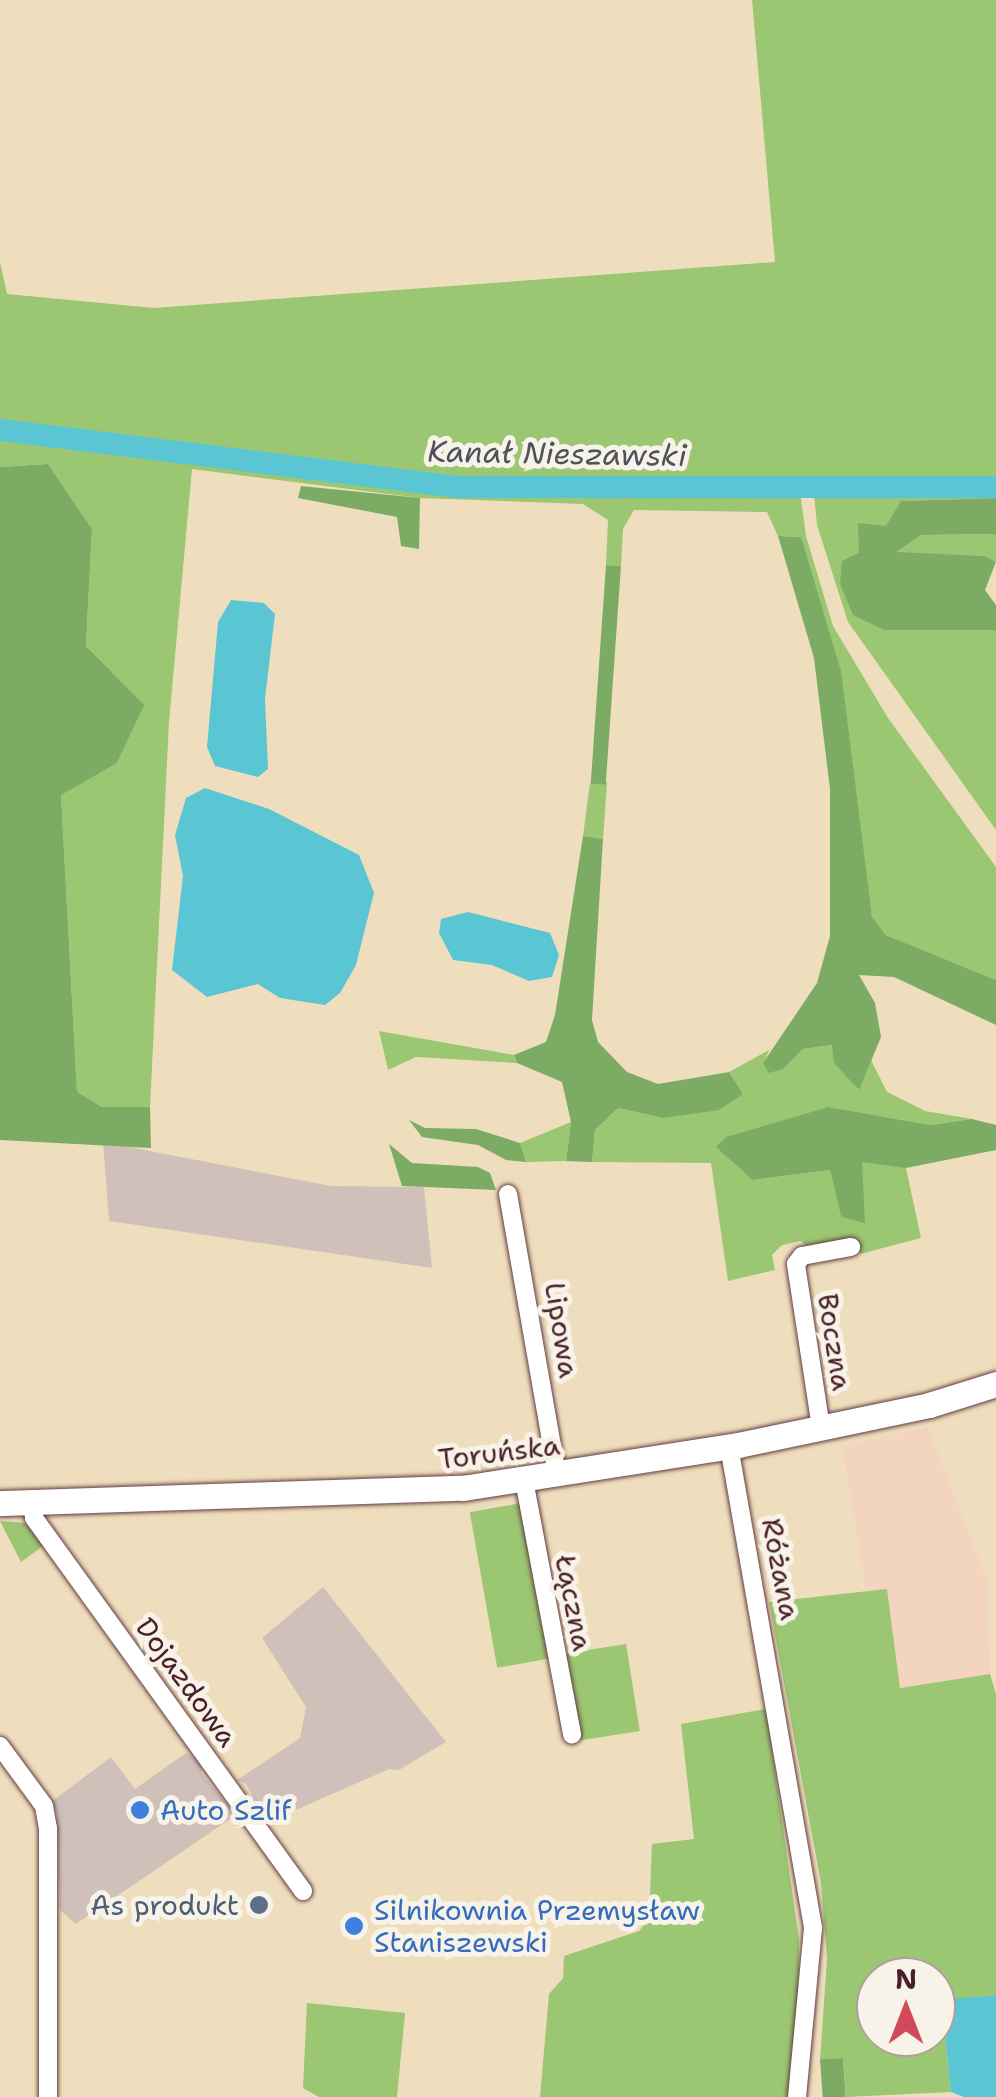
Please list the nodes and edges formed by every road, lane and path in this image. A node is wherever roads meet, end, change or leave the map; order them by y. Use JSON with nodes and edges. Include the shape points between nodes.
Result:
{"nodes":[{"id":1,"x":508,"y":1194,"type":"dead end"},
{"id":2,"x":851,"y":1247,"type":"dead end"},
{"id":3,"x":996,"y":1384,"type":"edge"},
{"id":4,"x":821,"y":1428,"type":"junction"},
{"id":5,"x":730,"y":1446,"type":"junction"},
{"id":6,"x":557,"y":1476,"type":"junction"},
{"id":7,"x":524,"y":1480,"type":"junction"},
{"id":8,"x":0,"y":1503,"type":"edge"},
{"id":9,"x":32,"y":1504,"type":"junction"},
{"id":10,"x":572,"y":1736,"type":"dead end"},
{"id":11,"x":0,"y":1746,"type":"edge"},
{"id":12,"x":303,"y":1891,"type":"dead end"},
{"id":13,"x":48,"y":2097,"type":"edge"},
{"id":14,"x":797,"y":2097,"type":"edge"}],
"edges":[{"from":1,"to":6,"type":"street","name":"Lipowa"},
{"from":2,"to":4,"type":"street","name":"Boczna","via":[[802,1256],[796,1264]]},
{"from":3,"to":4,"type":"main road","name":"Toruńska"},
{"from":4,"to":5,"type":"main road","name":"Toruńska"},
{"from":5,"to":6,"type":"main road","name":"Toruńska"},
{"from":5,"to":14,"type":"street","name":"Różana","via":[[813,1928]]},
{"from":6,"to":7,"type":"main road","name":"Toruńska"},
{"from":7,"to":9,"type":"main road","name":"Toruńska","via":[[360,1496]]},
{"from":7,"to":10,"type":"street","name":"Łączna"},
{"from":8,"to":9,"type":"main road","name":"Toruńska"},
{"from":9,"to":12,"type":"street","name":"Dojazdowa","via":[[34,1518]]},
{"from":11,"to":13,"type":"street","via":[[44,1806],[48,1828]]}]}
